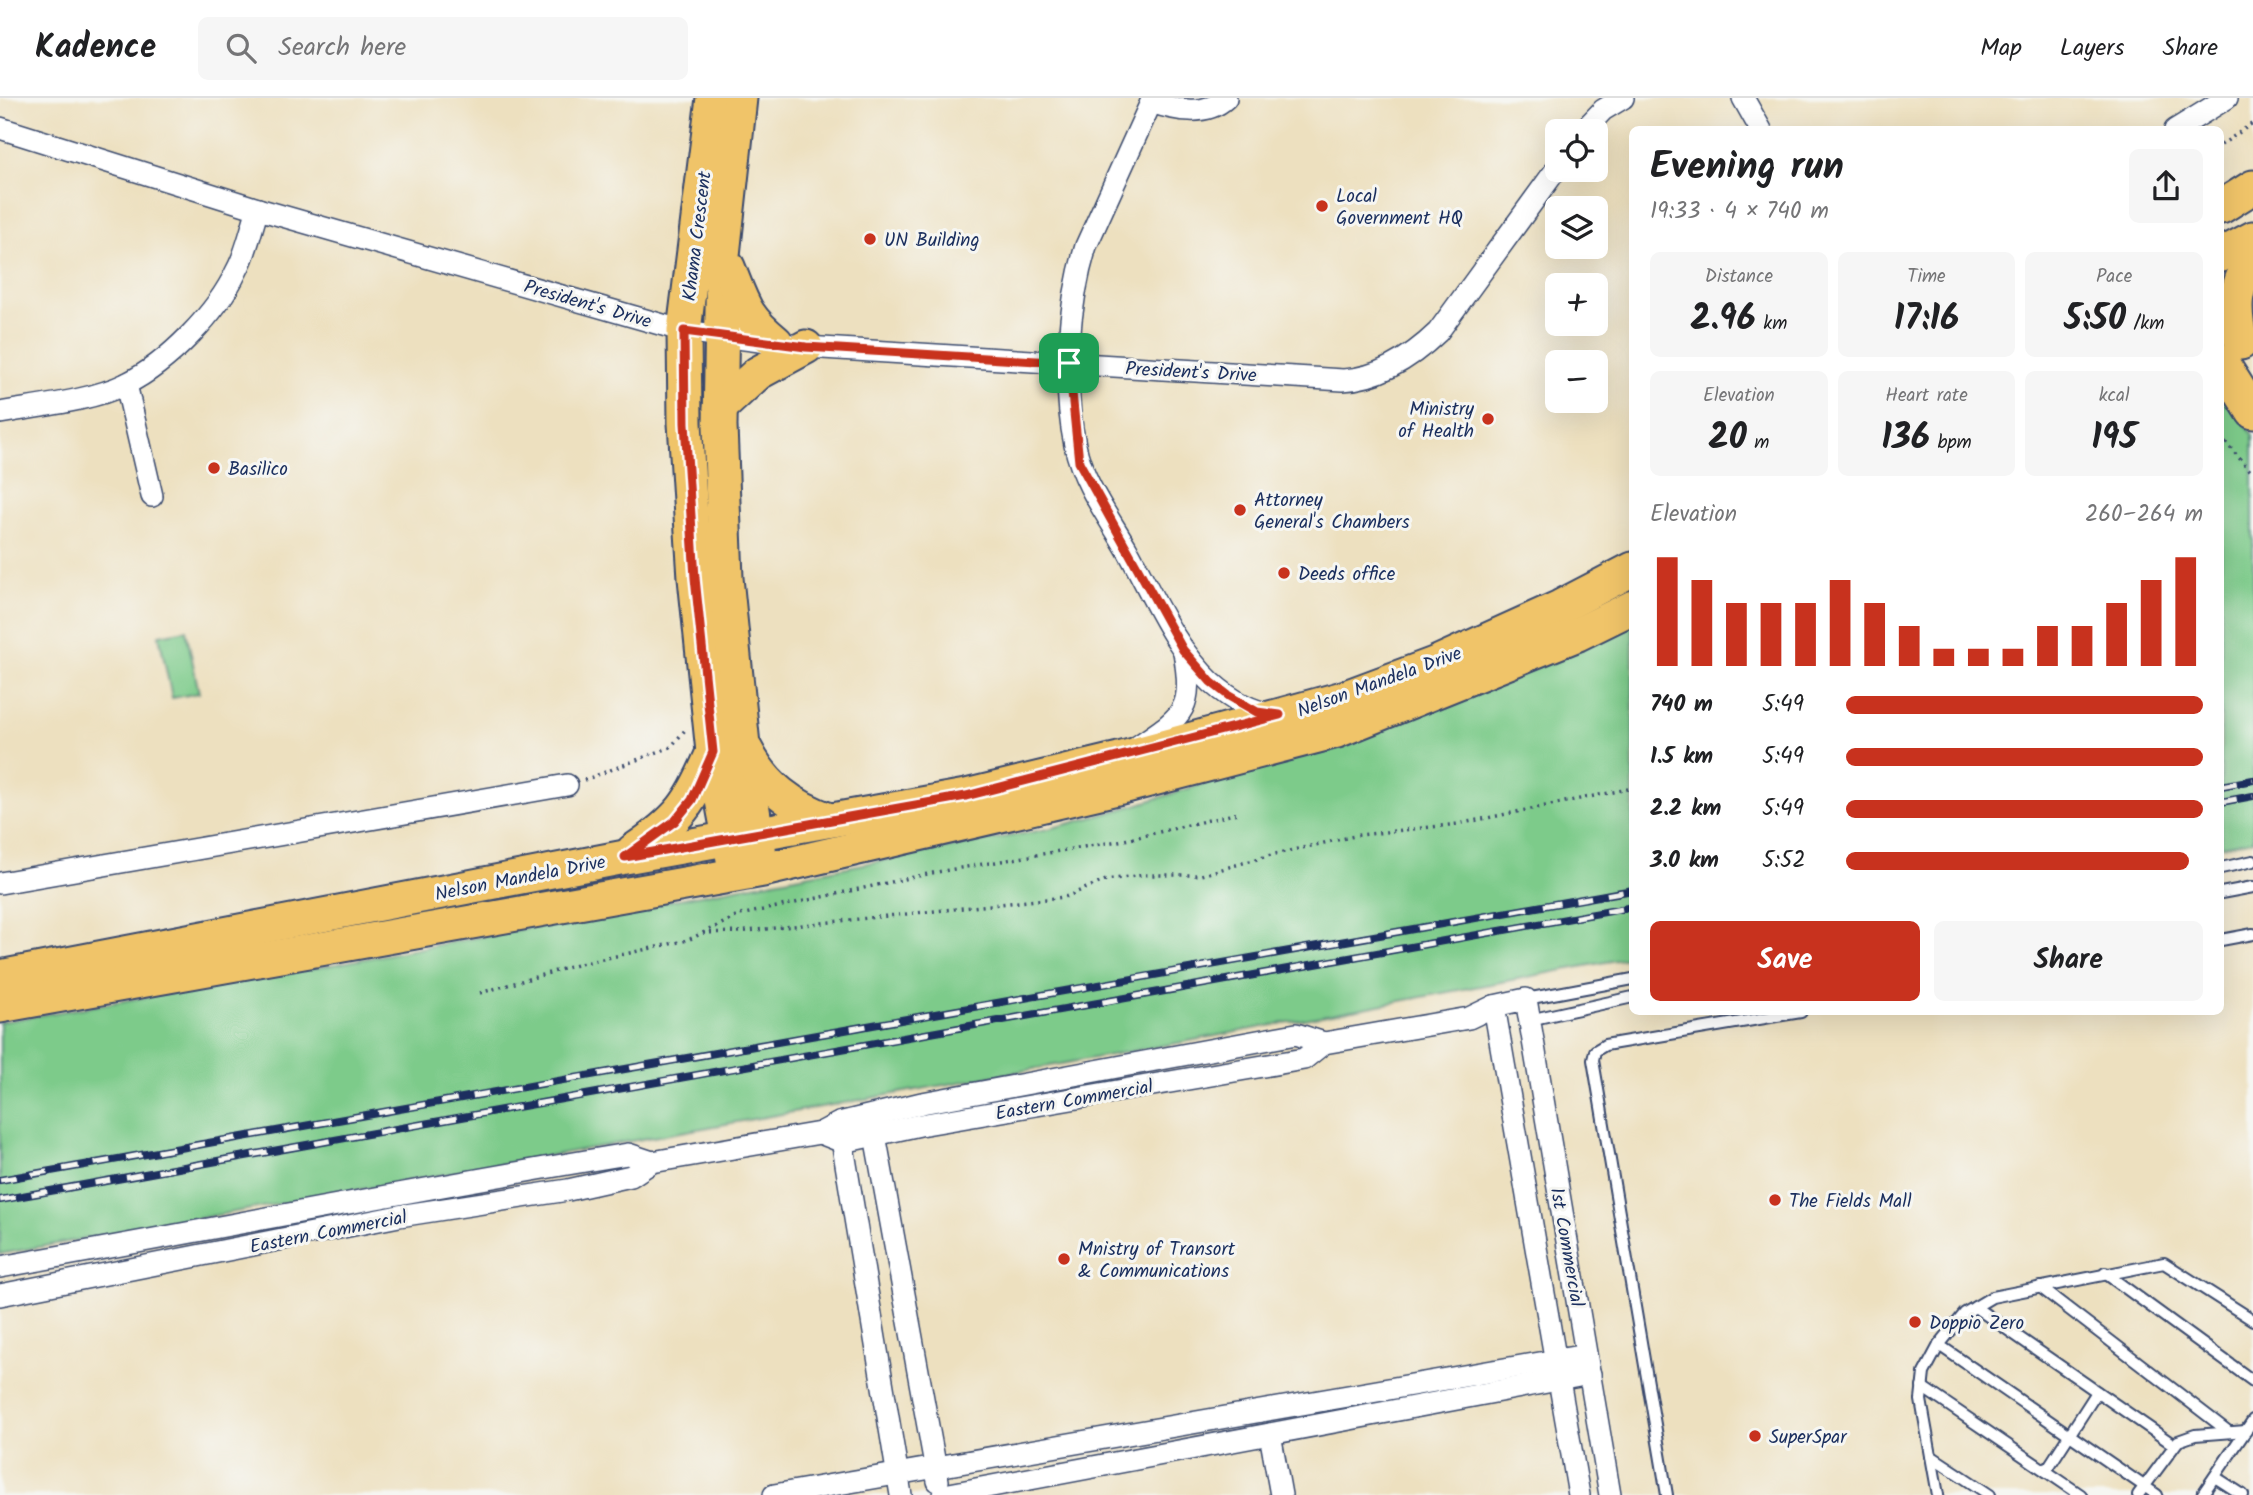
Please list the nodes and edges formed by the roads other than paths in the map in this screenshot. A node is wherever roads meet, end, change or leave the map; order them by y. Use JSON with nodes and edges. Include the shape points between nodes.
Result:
{"nodes":[{"id":1,"x":713,"y":98,"type":"edge"},
{"id":2,"x":740,"y":98,"type":"edge"},
{"id":3,"x":1226,"y":98,"type":"edge"},
{"id":4,"x":1623,"y":98,"type":"edge"},
{"id":5,"x":1743,"y":98,"type":"edge"},
{"id":6,"x":2227,"y":98,"type":"edge"},
{"id":7,"x":1152,"y":100,"type":"edge"},
{"id":8,"x":1594,"y":119,"type":"edge"},
{"id":9,"x":1759,"y":126,"type":"edge"},
{"id":10,"x":2182,"y":126,"type":"edge"},
{"id":11,"x":0,"y":128,"type":"edge"},
{"id":12,"x":1547,"y":182,"type":"edge"},
{"id":13,"x":2253,"y":187,"type":"edge"},
{"id":14,"x":2224,"y":205,"type":"edge"},
{"id":15,"x":258,"y":209,"type":"junction"},
{"id":16,"x":2253,"y":238,"type":"edge"},
{"id":17,"x":2224,"y":253,"type":"edge"},
{"id":18,"x":723,"y":256,"type":"junction"},
{"id":19,"x":2253,"y":258,"type":"edge"},
{"id":20,"x":2224,"y":323,"type":"edge"},
{"id":21,"x":684,"y":331,"type":"junction"},
{"id":22,"x":720,"y":338,"type":"junction"},
{"id":23,"x":791,"y":344,"type":"junction"},
{"id":24,"x":2232,"y":359,"type":"edge"},
{"id":25,"x":1069,"y":363,"type":"junction"},
{"id":26,"x":125,"y":384,"type":"junction"},
{"id":27,"x":720,"y":408,"type":"junction"},
{"id":28,"x":2253,"y":412,"type":"edge"},
{"id":29,"x":0,"y":413,"type":"edge"},
{"id":30,"x":152,"y":496,"type":"dead end"},
{"id":31,"x":1629,"y":571,"type":"edge"},
{"id":32,"x":1629,"y":609,"type":"edge"},
{"id":33,"x":1183,"y":650,"type":"junction"},
{"id":34,"x":1280,"y":715,"type":"junction"},
{"id":35,"x":728,"y":749,"type":"junction"},
{"id":36,"x":1119,"y":759,"type":"junction"},
{"id":37,"x":568,"y":785,"type":"road end"},
{"id":38,"x":830,"y":820,"type":"junction"},
{"id":39,"x":742,"y":836,"type":"junction"},
{"id":40,"x":625,"y":857,"type":"junction"},
{"id":41,"x":2253,"y":861,"type":"edge"},
{"id":42,"x":2224,"y":866,"type":"edge"},
{"id":43,"x":750,"y":872,"type":"junction"},
{"id":44,"x":0,"y":883,"type":"edge"},
{"id":45,"x":2253,"y":887,"type":"edge"},
{"id":46,"x":2224,"y":892,"type":"edge"},
{"id":47,"x":2253,"y":934,"type":"edge"},
{"id":48,"x":2224,"y":939,"type":"edge"},
{"id":49,"x":0,"y":977,"type":"edge"},
{"id":50,"x":1629,"y":980,"type":"edge"},
{"id":51,"x":1629,"y":998,"type":"edge"},
{"id":52,"x":0,"y":1006,"type":"edge"},
{"id":53,"x":1527,"y":1009,"type":"junction"},
{"id":54,"x":1783,"y":1015,"type":"edge"},
{"id":55,"x":1496,"y":1016,"type":"junction"},
{"id":56,"x":873,"y":1125,"type":"junction"},
{"id":57,"x":841,"y":1132,"type":"junction"},
{"id":58,"x":652,"y":1161,"type":"junction"},
{"id":59,"x":0,"y":1267,"type":"edge"},
{"id":60,"x":2105,"y":1273,"type":"junction"},
{"id":61,"x":2040,"y":1286,"type":"junction"},
{"id":62,"x":0,"y":1295,"type":"edge"},
{"id":63,"x":1975,"y":1307,"type":"junction"},
{"id":64,"x":2253,"y":1320,"type":"edge"},
{"id":65,"x":1939,"y":1345,"type":"junction"},
{"id":66,"x":1588,"y":1365,"type":"junction"},
{"id":67,"x":1556,"y":1370,"type":"junction"},
{"id":68,"x":2253,"y":1381,"type":"edge"},
{"id":69,"x":1922,"y":1387,"type":"junction"},
{"id":70,"x":2097,"y":1392,"type":"junction"},
{"id":71,"x":2253,"y":1420,"type":"edge"},
{"id":72,"x":2246,"y":1431,"type":"junction"},
{"id":73,"x":2229,"y":1433,"type":"junction"},
{"id":74,"x":1270,"y":1434,"type":"junction"},
{"id":75,"x":2071,"y":1434,"type":"junction"},
{"id":76,"x":2174,"y":1445,"type":"junction"},
{"id":77,"x":1931,"y":1456,"type":"junction"},
{"id":78,"x":935,"y":1469,"type":"junction"},
{"id":79,"x":2046,"y":1471,"type":"junction"},
{"id":80,"x":898,"y":1472,"type":"junction"},
{"id":81,"x":2215,"y":1476,"type":"junction"},
{"id":82,"x":2141,"y":1491,"type":"edge"},
{"id":83,"x":774,"y":1495,"type":"edge"},
{"id":84,"x":901,"y":1495,"type":"edge"},
{"id":85,"x":943,"y":1495,"type":"edge"},
{"id":86,"x":1281,"y":1495,"type":"edge"},
{"id":87,"x":1580,"y":1495,"type":"edge"},
{"id":88,"x":1610,"y":1495,"type":"edge"},
{"id":89,"x":1667,"y":1495,"type":"edge"},
{"id":90,"x":1938,"y":1495,"type":"edge"},
{"id":91,"x":1990,"y":1495,"type":"edge"},
{"id":92,"x":2081,"y":1495,"type":"edge"},
{"id":93,"x":2157,"y":1495,"type":"edge"},
{"id":94,"x":2202,"y":1495,"type":"edge"},
{"id":95,"x":2243,"y":1495,"type":"edge"}],
"edges":[{"from":1,"to":21,"type":"main road","name":"Khama Crescent"},
{"from":2,"to":18,"type":"main road","name":"Khama Crescent"},
{"from":3,"to":7,"type":"street","via":[[1216,108],[1176,110]]},
{"from":4,"to":8,"type":"street"},
{"from":5,"to":9,"type":"street"},
{"from":6,"to":10,"type":"street"},
{"from":7,"to":25,"type":"street","via":[[1086,246]]},
{"from":11,"to":15,"type":"street","name":"President's Drive"},
{"from":12,"to":25,"type":"street","name":"President's Drive","via":[[1438,332],[1421,349],[1376,376],[1343,380]]},
{"from":13,"to":14,"type":"main road"},
{"from":15,"to":21,"type":"street","name":"President's Drive"},
{"from":15,"to":26,"type":"street","via":[[238,269],[219,300],[181,344]]},
{"from":16,"to":17,"type":"main road"},
{"from":18,"to":22,"type":"main road","name":"Khama Crescent"},
{"from":18,"to":23,"type":"main road","via":[[753,323]]},
{"from":19,"to":24,"type":"main road","via":[[2234,310]]},
{"from":20,"to":24,"type":"main road"},
{"from":21,"to":22,"type":"street","name":"President's Drive"},
{"from":21,"to":35,"type":"main road","name":"Khama Crescent","via":[[695,578]]},
{"from":22,"to":23,"type":"street","name":"President's Drive"},
{"from":22,"to":27,"type":"main road","name":"Khama Crescent"},
{"from":23,"to":25,"type":"street","name":"President's Drive"},
{"from":23,"to":27,"type":"main road"},
{"from":24,"to":28,"type":"main road"},
{"from":25,"to":33,"type":"street","via":[[1079,462]]},
{"from":26,"to":29,"type":"street"},
{"from":26,"to":30,"type":"street"},
{"from":27,"to":35,"type":"main road","name":"Khama Crescent"},
{"from":31,"to":34,"type":"main road","name":"Nelson Mandela Drive","via":[[1434,664],[1343,698]]},
{"from":32,"to":43,"type":"main road","name":"Nelson Mandela Drive","via":[[1337,731],[997,818]]},
{"from":33,"to":34,"type":"street","via":[[1229,696],[1257,712]]},
{"from":33,"to":36,"type":"street","via":[[1189,683],[1178,718]]},
{"from":34,"to":36,"type":"main road","name":"Nelson Mandela Drive"},
{"from":35,"to":38,"type":"main road","via":[[754,767],[780,796]]},
{"from":35,"to":39,"type":"main road","name":"Khama Crescent"},
{"from":35,"to":40,"type":"main road","via":[[675,821]]},
{"from":36,"to":38,"type":"main road","name":"Nelson Mandela Drive","via":[[966,796]]},
{"from":37,"to":44,"type":"street"},
{"from":38,"to":39,"type":"main road","name":"Nelson Mandela Drive"},
{"from":39,"to":40,"type":"main road","name":"Nelson Mandela Drive"},
{"from":39,"to":43,"type":"main road","name":"Khama Crescent"},
{"from":40,"to":49,"type":"main road","name":"Nelson Mandela Drive"},
{"from":41,"to":42,"type":"lane"},
{"from":43,"to":52,"type":"main road","name":"Nelson Mandela Drive"},
{"from":45,"to":46,"type":"lane"},
{"from":47,"to":48,"type":"lane"},
{"from":50,"to":53,"type":"lane","name":"Eastern Commercial"},
{"from":51,"to":53,"type":"lane"},
{"from":53,"to":55,"type":"street","name":"Eastern Commercial"},
{"from":53,"to":66,"type":"street","name":"1st Commercial"},
{"from":54,"to":89,"type":"lane","via":[[1605,1045],[1595,1051]]},
{"from":55,"to":56,"type":"street","name":"Eastern Commercial","via":[[1324,1043],[1296,1034]]},
{"from":55,"to":67,"type":"street","name":"1st Commercial"},
{"from":56,"to":57,"type":"street","name":"Eastern Commercial"},
{"from":56,"to":78,"type":"street"},
{"from":57,"to":58,"type":"street","name":"Eastern Commercial"},
{"from":57,"to":80,"type":"street"},
{"from":58,"to":59,"type":"street","name":"Eastern Commercial","via":[[628,1154]]},
{"from":58,"to":62,"type":"street","name":"Eastern Commercial","via":[[631,1176],[568,1190],[399,1216]]},
{"from":60,"to":61,"type":"lane"},
{"from":60,"to":64,"type":"lane","via":[[2164,1263]]},
{"from":60,"to":68,"type":"lane"},
{"from":61,"to":63,"type":"lane","via":[[1992,1297]]},
{"from":61,"to":73,"type":"lane"},
{"from":63,"to":65,"type":"lane"},
{"from":63,"to":70,"type":"lane"},
{"from":65,"to":69,"type":"lane"},
{"from":65,"to":75,"type":"lane"},
{"from":66,"to":67,"type":"street"},
{"from":66,"to":88,"type":"street","name":"1st Commercial"},
{"from":67,"to":74,"type":"street"},
{"from":67,"to":78,"type":"street"},
{"from":67,"to":87,"type":"street","name":"1st Commercial"},
{"from":69,"to":77,"type":"lane"},
{"from":69,"to":79,"type":"lane"},
{"from":70,"to":75,"type":"lane"},
{"from":70,"to":76,"type":"lane"},
{"from":71,"to":72,"type":"lane"},
{"from":72,"to":73,"type":"lane"},
{"from":72,"to":81,"type":"lane"},
{"from":73,"to":76,"type":"lane","via":[[2195,1435]]},
{"from":74,"to":85,"type":"street"},
{"from":74,"to":86,"type":"street"},
{"from":75,"to":79,"type":"lane"},
{"from":75,"to":82,"type":"lane"},
{"from":76,"to":82,"type":"lane"},
{"from":77,"to":90,"type":"lane"},
{"from":77,"to":91,"type":"lane"},
{"from":78,"to":80,"type":"street"},
{"from":78,"to":85,"type":"street"},
{"from":79,"to":92,"type":"lane"},
{"from":80,"to":83,"type":"street"},
{"from":80,"to":84,"type":"street"},
{"from":81,"to":94,"type":"lane"},
{"from":81,"to":95,"type":"lane"},
{"from":82,"to":93,"type":"lane"}]}
